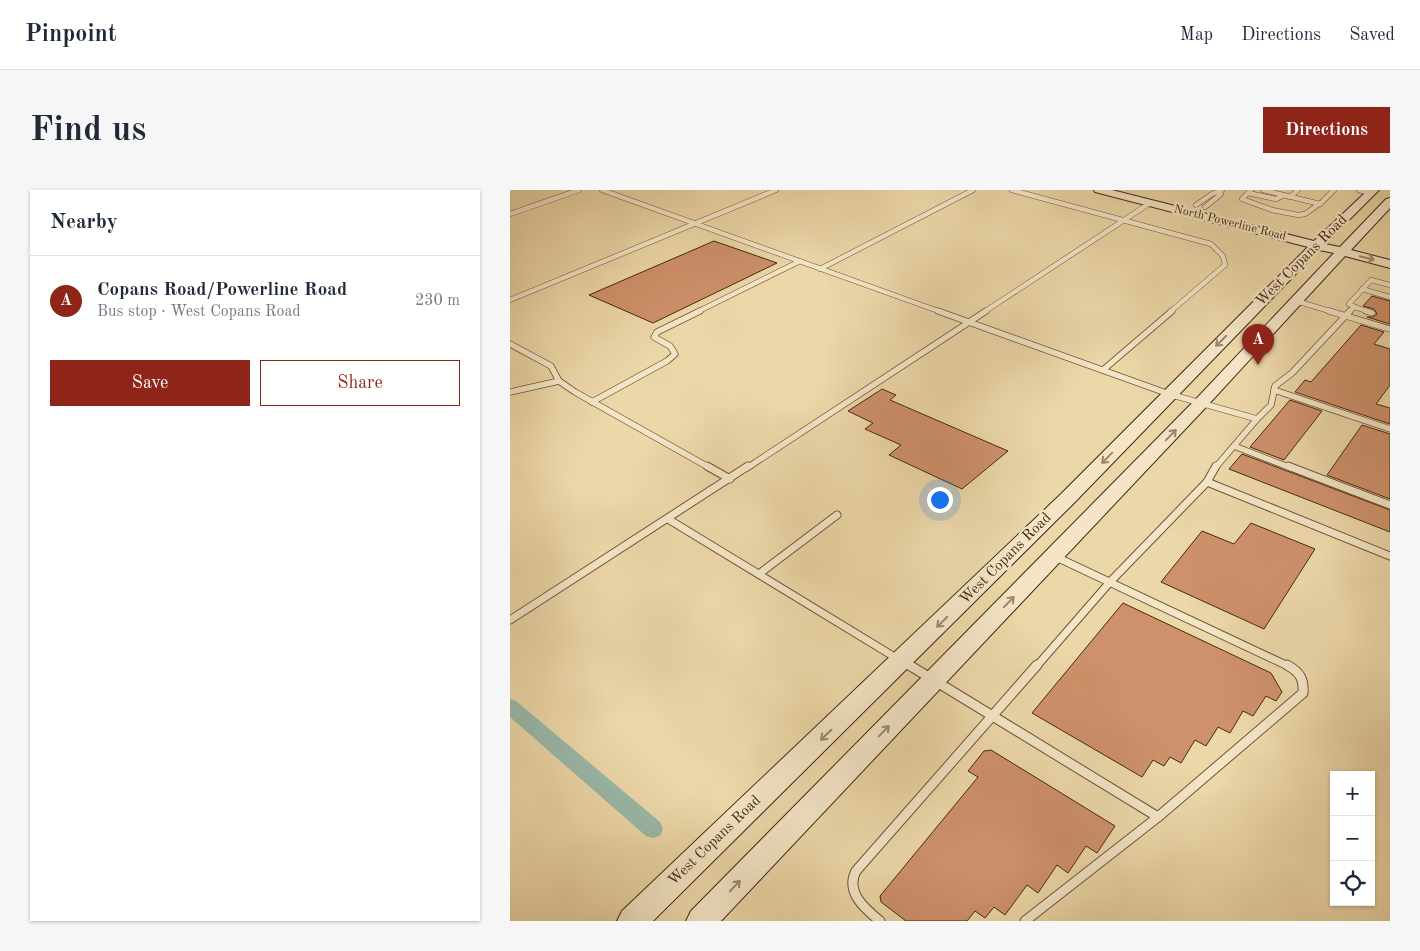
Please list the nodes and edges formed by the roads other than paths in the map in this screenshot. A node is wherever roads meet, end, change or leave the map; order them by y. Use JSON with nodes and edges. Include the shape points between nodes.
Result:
{"nodes":[{"id":1,"x":579,"y":190,"type":"edge"},
{"id":2,"x":602,"y":190,"type":"edge"},
{"id":3,"x":776,"y":190,"type":"edge"},
{"id":4,"x":973,"y":190,"type":"edge"},
{"id":5,"x":1012,"y":190,"type":"edge"},
{"id":6,"x":1099,"y":190,"type":"edge"},
{"id":7,"x":1137,"y":190,"type":"edge"},
{"id":8,"x":1208,"y":190,"type":"edge"},
{"id":9,"x":1263,"y":190,"type":"edge"},
{"id":10,"x":1298,"y":190,"type":"edge"},
{"id":11,"x":1334,"y":190,"type":"edge"},
{"id":12,"x":1359,"y":190,"type":"edge"},
{"id":13,"x":1220,"y":191,"type":"edge"},
{"id":14,"x":1250,"y":191,"type":"edge"},
{"id":15,"x":1372,"y":191,"type":"edge"},
{"id":16,"x":1284,"y":195,"type":"junction"},
{"id":17,"x":1290,"y":196,"type":"junction"},
{"id":18,"x":1150,"y":203,"type":"junction"},
{"id":19,"x":1389,"y":203,"type":"edge"},
{"id":20,"x":1319,"y":204,"type":"junction"},
{"id":21,"x":1200,"y":206,"type":"junction"},
{"id":22,"x":510,"y":214,"type":"edge"},
{"id":23,"x":1125,"y":220,"type":"junction"},
{"id":24,"x":693,"y":224,"type":"junction"},
{"id":25,"x":1321,"y":241,"type":"junction"},
{"id":26,"x":1345,"y":247,"type":"junction"},
{"id":27,"x":1390,"y":253,"type":"edge"},
{"id":28,"x":800,"y":261,"type":"junction"},
{"id":29,"x":1390,"y":264,"type":"edge"},
{"id":30,"x":820,"y":269,"type":"junction"},
{"id":31,"x":1362,"y":289,"type":"junction"},
{"id":32,"x":1386,"y":289,"type":"edge"},
{"id":33,"x":1390,"y":297,"type":"edge"},
{"id":34,"x":510,"y":300,"type":"edge"},
{"id":35,"x":1296,"y":301,"type":"junction"},
{"id":36,"x":1355,"y":307,"type":"junction"},
{"id":37,"x":1372,"y":313,"type":"dead end"},
{"id":38,"x":1344,"y":316,"type":"junction"},
{"id":39,"x":969,"y":322,"type":"junction"},
{"id":40,"x":1390,"y":329,"type":"edge"},
{"id":41,"x":510,"y":344,"type":"edge"},
{"id":42,"x":1103,"y":370,"type":"junction"},
{"id":43,"x":558,"y":381,"type":"junction"},
{"id":44,"x":1274,"y":390,"type":"junction"},
{"id":45,"x":510,"y":392,"type":"edge"},
{"id":46,"x":1169,"y":394,"type":"junction"},
{"id":47,"x":592,"y":402,"type":"junction"},
{"id":48,"x":1202,"y":402,"type":"junction"},
{"id":49,"x":1257,"y":419,"type":"junction"},
{"id":50,"x":1390,"y":429,"type":"edge"},
{"id":51,"x":1234,"y":446,"type":"junction"},
{"id":52,"x":730,"y":479,"type":"junction"},
{"id":53,"x":1208,"y":482,"type":"junction"},
{"id":54,"x":1390,"y":505,"type":"edge"},
{"id":55,"x":837,"y":515,"type":"dead end"},
{"id":56,"x":668,"y":519,"type":"junction"},
{"id":57,"x":1053,"y":556,"type":"junction"},
{"id":58,"x":1390,"y":556,"type":"edge"},
{"id":59,"x":759,"y":574,"type":"junction"},
{"id":60,"x":1110,"y":582,"type":"junction"},
{"id":61,"x":510,"y":620,"type":"edge"},
{"id":62,"x":902,"y":661,"type":"junction"},
{"id":63,"x":933,"y":680,"type":"junction"},
{"id":64,"x":992,"y":717,"type":"junction"},
{"id":65,"x":1158,"y":817,"type":"junction"},
{"id":66,"x":632,"y":921,"type":"edge"},
{"id":67,"x":701,"y":921,"type":"edge"},
{"id":68,"x":880,"y":921,"type":"edge"},
{"id":69,"x":1025,"y":921,"type":"edge"}],
"edges":[{"from":1,"to":22,"type":"lane"},
{"from":2,"to":24,"type":"lane"},
{"from":3,"to":24,"type":"lane"},
{"from":4,"to":30,"type":"lane"},
{"from":5,"to":23,"type":"lane"},
{"from":6,"to":18,"type":"main road","name":"North Powerline Road"},
{"from":7,"to":21,"type":"main road","name":"North Powerline Road"},
{"from":8,"to":13,"type":"lane"},
{"from":9,"to":16,"type":"lane"},
{"from":10,"to":17,"type":"lane"},
{"from":11,"to":20,"type":"lane"},
{"from":12,"to":15,"type":"lane"},
{"from":13,"to":21,"type":"lane"},
{"from":13,"to":21,"type":"lane","via":[[1221,194]]},
{"from":14,"to":16,"type":"lane","via":[[1280,198]]},
{"from":14,"to":20,"type":"lane","via":[[1242,199],[1295,215],[1304,215]]},
{"from":15,"to":25,"type":"main road","name":"West Copans Road"},
{"from":16,"to":17,"type":"lane"},
{"from":17,"to":20,"type":"lane"},
{"from":18,"to":23,"type":"lane"},
{"from":18,"to":25,"type":"main road","name":"North Powerline Road"},
{"from":19,"to":26,"type":"main road","name":"West Copans Road"},
{"from":21,"to":25,"type":"main road","name":"North Powerline Road"},
{"from":23,"to":39,"type":"lane"},
{"from":23,"to":42,"type":"lane","via":[[1211,244],[1221,252],[1225,265]]},
{"from":24,"to":28,"type":"lane"},
{"from":24,"to":34,"type":"lane"},
{"from":25,"to":26,"type":"main road","name":"North Powerline Road"},
{"from":25,"to":46,"type":"main road","name":"West Copans Road","one_way":true},
{"from":26,"to":27,"type":"main road","name":"North Powerline Road"},
{"from":26,"to":29,"type":"main road","name":"North Powerline Road","one_way":true},
{"from":26,"to":35,"type":"main road","name":"West Copans Road"},
{"from":28,"to":30,"type":"lane"},
{"from":28,"to":47,"type":"lane","via":[[657,332],[654,337],[670,346],[675,354],[667,362]]},
{"from":30,"to":39,"type":"lane"},
{"from":31,"to":32,"type":"lane"},
{"from":31,"to":32,"type":"lane","via":[[1371,280]]},
{"from":31,"to":36,"type":"lane","via":[[1349,304]]},
{"from":32,"to":33,"type":"lane"},
{"from":35,"to":38,"type":"lane"},
{"from":35,"to":48,"type":"main road","name":"West Copans Road"},
{"from":36,"to":37,"type":"lane"},
{"from":36,"to":38,"type":"lane"},
{"from":38,"to":40,"type":"lane"},
{"from":38,"to":44,"type":"lane","via":[[1292,373],[1280,380]]},
{"from":39,"to":42,"type":"lane"},
{"from":39,"to":52,"type":"lane"},
{"from":41,"to":43,"type":"lane","via":[[551,366]]},
{"from":42,"to":46,"type":"lane"},
{"from":43,"to":45,"type":"lane"},
{"from":43,"to":47,"type":"lane"},
{"from":44,"to":49,"type":"lane","via":[[1271,405]]},
{"from":44,"to":50,"type":"lane"},
{"from":46,"to":48,"type":"lane"},
{"from":46,"to":62,"type":"main road","name":"West Copans Road","one_way":true},
{"from":47,"to":52,"type":"lane"},
{"from":48,"to":49,"type":"lane"},
{"from":57,"to":48,"type":"main road","name":"West Copans Road","one_way":true},
{"from":49,"to":51,"type":"lane"},
{"from":51,"to":53,"type":"lane","via":[[1215,468]]},
{"from":51,"to":54,"type":"lane"},
{"from":52,"to":56,"type":"lane"},
{"from":53,"to":58,"type":"lane"},
{"from":53,"to":60,"type":"lane"},
{"from":55,"to":59,"type":"lane"},
{"from":56,"to":59,"type":"lane"},
{"from":56,"to":61,"type":"lane"},
{"from":57,"to":60,"type":"lane"},
{"from":63,"to":57,"type":"main road","name":"West Copans Road","one_way":true},
{"from":59,"to":62,"type":"lane"},
{"from":60,"to":64,"type":"lane"},
{"from":60,"to":65,"type":"lane","via":[[1297,670],[1304,681],[1303,693]]},
{"from":62,"to":63,"type":"lane"},
{"from":62,"to":66,"type":"main road","name":"West Copans Road","one_way":true},
{"from":63,"to":64,"type":"lane"},
{"from":67,"to":63,"type":"main road","name":"West Copans Road","one_way":true},
{"from":64,"to":65,"type":"lane"},
{"from":64,"to":68,"type":"lane","via":[[854,876],[854,892],[864,909]]},
{"from":65,"to":69,"type":"lane"}]}
